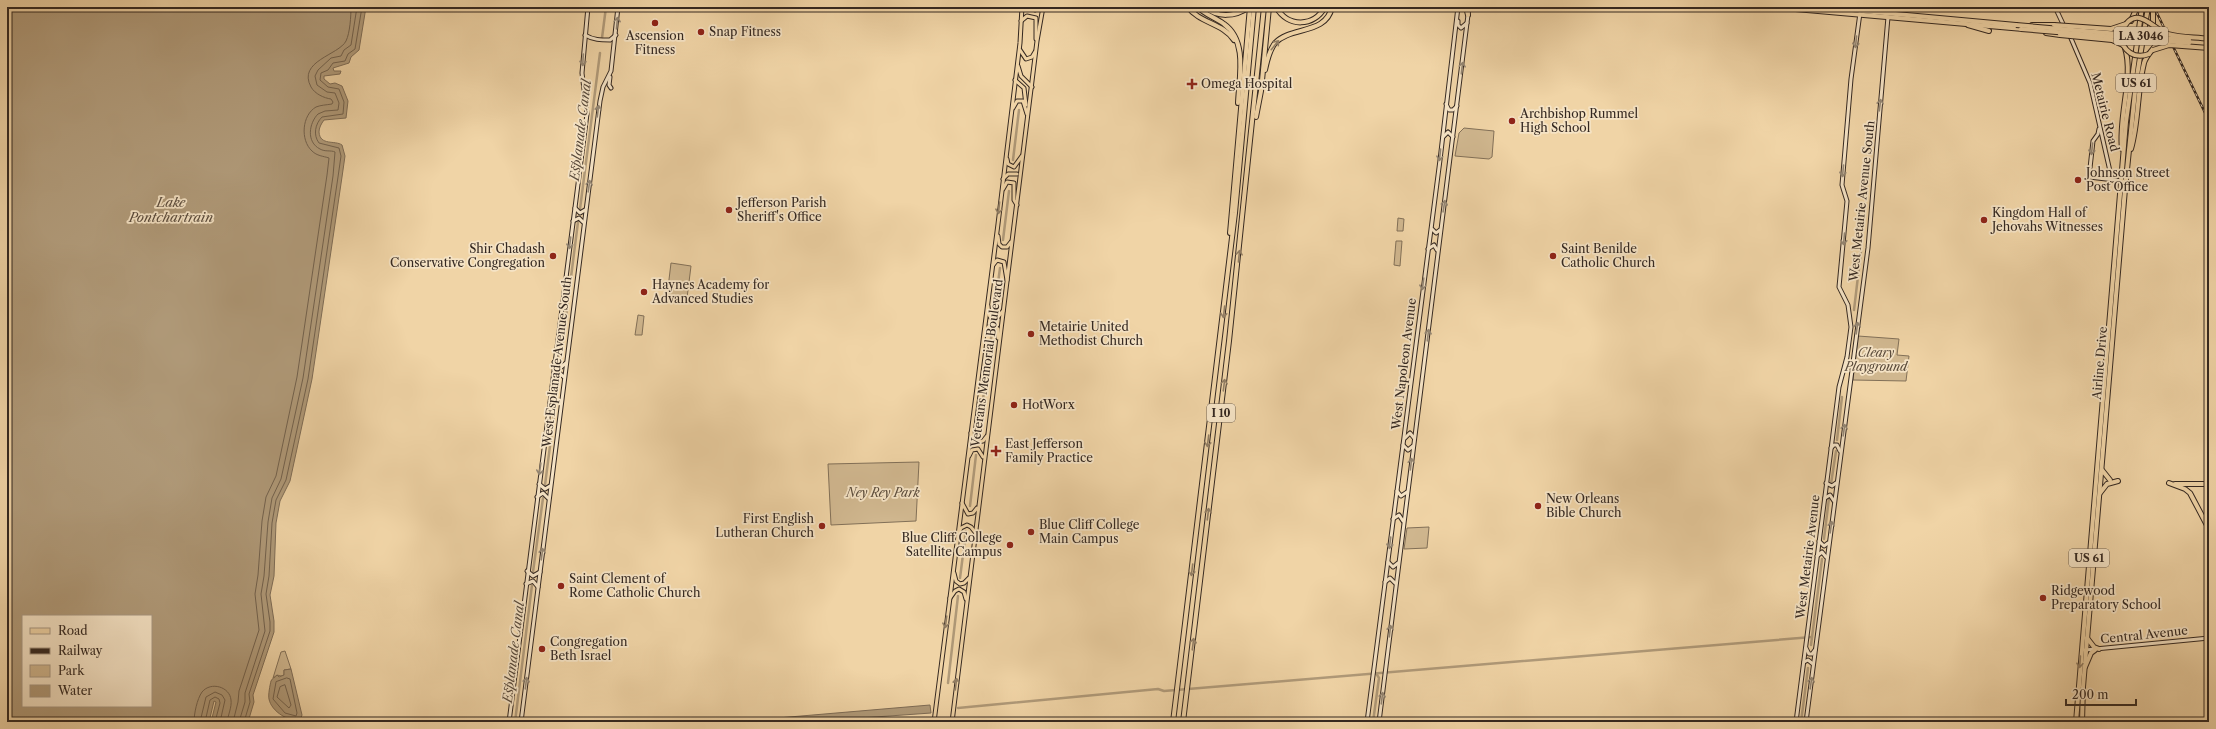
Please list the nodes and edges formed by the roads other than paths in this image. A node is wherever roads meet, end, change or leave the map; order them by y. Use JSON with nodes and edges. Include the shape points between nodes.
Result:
{"nodes":[{"id":1,"x":588,"y":7,"type":"edge"},
{"id":2,"x":618,"y":7,"type":"edge"},
{"id":3,"x":1022,"y":7,"type":"edge"},
{"id":4,"x":1027,"y":7,"type":"edge"},
{"id":5,"x":1042,"y":7,"type":"edge"},
{"id":6,"x":1188,"y":7,"type":"edge"},
{"id":7,"x":1198,"y":7,"type":"edge"},
{"id":8,"x":1204,"y":7,"type":"edge"},
{"id":9,"x":1212,"y":7,"type":"edge"},
{"id":10,"x":1230,"y":7,"type":"edge"},
{"id":11,"x":1249,"y":7,"type":"edge"},
{"id":12,"x":1254,"y":7,"type":"edge"},
{"id":13,"x":1264,"y":7,"type":"edge"},
{"id":14,"x":1269,"y":7,"type":"edge"},
{"id":15,"x":1276,"y":7,"type":"edge"},
{"id":16,"x":1325,"y":7,"type":"edge"},
{"id":17,"x":1332,"y":7,"type":"edge"},
{"id":18,"x":1458,"y":7,"type":"edge"},
{"id":19,"x":1468,"y":7,"type":"edge"},
{"id":20,"x":1770,"y":7,"type":"edge"},
{"id":21,"x":1819,"y":7,"type":"edge"},
{"id":22,"x":2055,"y":7,"type":"edge"},
{"id":23,"x":2137,"y":7,"type":"edge"},
{"id":24,"x":2142,"y":7,"type":"edge"},
{"id":25,"x":2148,"y":7,"type":"edge"},
{"id":26,"x":2153,"y":7,"type":"edge"},
{"id":27,"x":1870,"y":12,"type":"junction"},
{"id":28,"x":1882,"y":13,"type":"junction"},
{"id":29,"x":1468,"y":15,"type":"joint"},
{"id":30,"x":1859,"y":15,"type":"junction"},
{"id":31,"x":1888,"y":17,"type":"junction"},
{"id":32,"x":1021,"y":21,"type":"junction"},
{"id":33,"x":2130,"y":21,"type":"junction"},
{"id":34,"x":1468,"y":22,"type":"junction"},
{"id":35,"x":1964,"y":24,"type":"junction"},
{"id":36,"x":2153,"y":24,"type":"junction"},
{"id":37,"x":2019,"y":27,"type":"junction"},
{"id":38,"x":2156,"y":28,"type":"junction"},
{"id":39,"x":1989,"y":31,"type":"dead end"},
{"id":40,"x":585,"y":35,"type":"junction"},
{"id":41,"x":616,"y":35,"type":"junction"},
{"id":42,"x":2209,"y":38,"type":"edge"},
{"id":43,"x":2209,"y":42,"type":"edge"},
{"id":44,"x":1037,"y":43,"type":"junction"},
{"id":45,"x":2209,"y":45,"type":"edge"},
{"id":46,"x":2124,"y":47,"type":"junction"},
{"id":47,"x":1019,"y":48,"type":"junction"},
{"id":48,"x":2209,"y":48,"type":"edge"},
{"id":49,"x":1239,"y":49,"type":"junction"},
{"id":50,"x":2153,"y":50,"type":"junction"},
{"id":51,"x":1018,"y":54,"type":"junction"},
{"id":52,"x":2149,"y":54,"type":"junction"},
{"id":53,"x":610,"y":74,"type":"junction"},
{"id":54,"x":1015,"y":80,"type":"junction"},
{"id":55,"x":1262,"y":82,"type":"junction"},
{"id":56,"x":1032,"y":87,"type":"junction"},
{"id":57,"x":611,"y":88,"type":"dead end"},
{"id":58,"x":1446,"y":103,"type":"junction"},
{"id":59,"x":1457,"y":106,"type":"junction"},
{"id":60,"x":1026,"y":111,"type":"junction"},
{"id":61,"x":1010,"y":114,"type":"junction"},
{"id":62,"x":1027,"y":120,"type":"junction"},
{"id":63,"x":2099,"y":123,"type":"junction"},
{"id":64,"x":2096,"y":137,"type":"junction"},
{"id":65,"x":1442,"y":139,"type":"junction"},
{"id":66,"x":1453,"y":139,"type":"junction"},
{"id":67,"x":2103,"y":139,"type":"junction"},
{"id":68,"x":1251,"y":143,"type":"junction"},
{"id":69,"x":1007,"y":145,"type":"junction"},
{"id":70,"x":1024,"y":146,"type":"junction"},
{"id":71,"x":2123,"y":158,"type":"junction"},
{"id":72,"x":2128,"y":159,"type":"junction"},
{"id":73,"x":1017,"y":174,"type":"dead end"},
{"id":74,"x":2112,"y":180,"type":"junction"},
{"id":75,"x":2124,"y":181,"type":"junction"},
{"id":76,"x":1002,"y":182,"type":"junction"},
{"id":77,"x":1001,"y":196,"type":"junction"},
{"id":78,"x":1017,"y":205,"type":"junction"},
{"id":79,"x":575,"y":206,"type":"junction"},
{"id":80,"x":586,"y":208,"type":"junction"},
{"id":81,"x":1232,"y":215,"type":"junction"},
{"id":82,"x":572,"y":222,"type":"junction"},
{"id":83,"x":584,"y":224,"type":"junction"},
{"id":84,"x":998,"y":224,"type":"junction"},
{"id":85,"x":1431,"y":227,"type":"junction"},
{"id":86,"x":1440,"y":230,"type":"junction"},
{"id":87,"x":1013,"y":234,"type":"junction"},
{"id":88,"x":1428,"y":249,"type":"junction"},
{"id":89,"x":1438,"y":252,"type":"junction"},
{"id":90,"x":992,"y":267,"type":"junction"},
{"id":91,"x":1228,"y":274,"type":"junction"},
{"id":92,"x":1007,"y":281,"type":"junction"},
{"id":93,"x":2114,"y":295,"type":"junction"},
{"id":94,"x":988,"y":300,"type":"junction"},
{"id":95,"x":1004,"y":308,"type":"junction"},
{"id":96,"x":981,"y":346,"type":"junction"},
{"id":97,"x":998,"y":354,"type":"junction"},
{"id":98,"x":554,"y":362,"type":"junction"},
{"id":99,"x":1846,"y":362,"type":"junction"},
{"id":100,"x":566,"y":363,"type":"junction"},
{"id":101,"x":1852,"y":363,"type":"junction"},
{"id":102,"x":553,"y":376,"type":"junction"},
{"id":103,"x":564,"y":378,"type":"junction"},
{"id":104,"x":1848,"y":394,"type":"joint"},
{"id":105,"x":971,"y":429,"type":"junction"},
{"id":106,"x":987,"y":435,"type":"junction"},
{"id":107,"x":1414,"y":438,"type":"junction"},
{"id":108,"x":1404,"y":439,"type":"junction"},
{"id":109,"x":1403,"y":445,"type":"junction"},
{"id":110,"x":1413,"y":446,"type":"junction"},
{"id":111,"x":1831,"y":449,"type":"junction"},
{"id":112,"x":1840,"y":452,"type":"junction"},
{"id":113,"x":967,"y":460,"type":"junction"},
{"id":114,"x":983,"y":460,"type":"junction"},
{"id":115,"x":2101,"y":469,"type":"junction"},
{"id":116,"x":2110,"y":480,"type":"dead end"},
{"id":117,"x":2118,"y":481,"type":"dead end"},
{"id":118,"x":539,"y":482,"type":"junction"},
{"id":119,"x":1826,"y":483,"type":"junction"},
{"id":120,"x":1837,"y":483,"type":"junction"},
{"id":121,"x":551,"y":484,"type":"junction"},
{"id":122,"x":2209,"y":484,"type":"edge"},
{"id":123,"x":1397,"y":490,"type":"junction"},
{"id":124,"x":1408,"y":491,"type":"junction"},
{"id":125,"x":537,"y":497,"type":"junction"},
{"id":126,"x":2099,"y":497,"type":"junction"},
{"id":127,"x":1824,"y":499,"type":"junction"},
{"id":128,"x":549,"y":500,"type":"junction"},
{"id":129,"x":961,"y":502,"type":"junction"},
{"id":130,"x":1834,"y":503,"type":"junction"},
{"id":131,"x":978,"y":508,"type":"junction"},
{"id":132,"x":1392,"y":520,"type":"junction"},
{"id":133,"x":1404,"y":522,"type":"junction"},
{"id":134,"x":2209,"y":529,"type":"edge"},
{"id":135,"x":975,"y":532,"type":"junction"},
{"id":136,"x":958,"y":536,"type":"junction"},
{"id":137,"x":1819,"y":541,"type":"junction"},
{"id":138,"x":1829,"y":542,"type":"junction"},
{"id":139,"x":1817,"y":557,"type":"junction"},
{"id":140,"x":1387,"y":560,"type":"junction"},
{"id":141,"x":1826,"y":561,"type":"junction"},
{"id":142,"x":1399,"y":562,"type":"junction"},
{"id":143,"x":953,"y":570,"type":"junction"},
{"id":144,"x":527,"y":572,"type":"junction"},
{"id":145,"x":540,"y":572,"type":"junction"},
{"id":146,"x":970,"y":577,"type":"junction"},
{"id":147,"x":1384,"y":584,"type":"junction"},
{"id":148,"x":1396,"y":585,"type":"junction"},
{"id":149,"x":525,"y":586,"type":"junction"},
{"id":150,"x":538,"y":587,"type":"junction"},
{"id":151,"x":949,"y":600,"type":"junction"},
{"id":152,"x":966,"y":603,"type":"junction"},
{"id":153,"x":2087,"y":638,"type":"junction"},
{"id":154,"x":2209,"y":638,"type":"edge"},
{"id":155,"x":1806,"y":642,"type":"junction"},
{"id":156,"x":1816,"y":647,"type":"junction"},
{"id":157,"x":2097,"y":649,"type":"junction"},
{"id":158,"x":2081,"y":650,"type":"junction"},
{"id":159,"x":2086,"y":650,"type":"junction"},
{"id":160,"x":2085,"y":667,"type":"junction"},
{"id":161,"x":1802,"y":668,"type":"junction"},
{"id":162,"x":1813,"y":668,"type":"junction"},
{"id":163,"x":2078,"y":698,"type":"junction"},
{"id":164,"x":2083,"y":706,"type":"junction"},
{"id":165,"x":509,"y":722,"type":"edge"},
{"id":166,"x":521,"y":722,"type":"edge"},
{"id":167,"x":934,"y":722,"type":"edge"},
{"id":168,"x":952,"y":722,"type":"edge"},
{"id":169,"x":1173,"y":722,"type":"edge"},
{"id":170,"x":1184,"y":722,"type":"edge"},
{"id":171,"x":1367,"y":722,"type":"edge"},
{"id":172,"x":1379,"y":722,"type":"edge"},
{"id":173,"x":1796,"y":722,"type":"edge"},
{"id":174,"x":1806,"y":722,"type":"edge"},
{"id":175,"x":2076,"y":722,"type":"edge"},
{"id":176,"x":2082,"y":722,"type":"edge"}],
"edges":[{"from":1,"to":40,"type":"main road"},
{"from":41,"to":2,"type":"main road","name":"West Esplanade Avenue South","one_way":true},
{"from":3,"to":32,"type":"main road","name":"Veterans Memorial Boulevard"},
{"from":4,"to":5,"type":"main road","via":[[1035,10]]},
{"from":5,"to":44,"type":"main road","name":"Veterans Memorial Boulevard"},
{"from":6,"to":49,"type":"highway","via":[[1194,14],[1228,33]]},
{"from":7,"to":49,"type":"highway","via":[[1224,23],[1234,34]]},
{"from":8,"to":11,"type":"highway","via":[[1215,13],[1227,15]]},
{"from":9,"to":10,"type":"highway"},
{"from":11,"to":81,"type":"highway"},
{"from":12,"to":91,"type":"highway","number":"I 10"},
{"from":13,"to":68,"type":"highway","number":"I 10"},
{"from":14,"to":55,"type":"highway"},
{"from":15,"to":16,"type":"highway","via":[[1291,21],[1305,23],[1320,15]]},
{"from":55,"to":17,"type":"highway","one_way":true,"via":[[1268,58],[1275,44],[1288,35],[1318,25],[1326,19]]},
{"from":18,"to":34,"type":"main road","via":[[1458,25],[1463,27]]},
{"from":18,"to":58,"type":"main road","name":"West Napoleon Avenue"},
{"from":19,"to":29,"type":"highway"},
{"from":20,"to":30,"type":"highway"},
{"from":21,"to":27,"type":"highway"},
{"from":22,"to":63,"type":"main road","name":"Metairie Road","via":[[2090,83]]},
{"from":23,"to":33,"type":"highway"},
{"from":24,"to":71,"type":"highway","name":"Airline Drive","number":"US 61","via":[[2129,89]]},
{"from":25,"to":72,"type":"highway","name":"Airline Drive","number":"US 61","via":[[2136,82]]},
{"from":26,"to":36,"type":"highway"},
{"from":27,"to":28,"type":"highway"},
{"from":27,"to":30,"type":"main road"},
{"from":28,"to":31,"type":"main road"},
{"from":28,"to":37,"type":"highway"},
{"from":29,"to":34,"type":"main road","name":"West Napoleon Avenue"},
{"from":30,"to":31,"type":"highway"},
{"from":30,"to":99,"type":"main road","name":"West Metairie Avenue","one_way":true,"via":[[1842,185],[1847,201],[1839,287],[1848,305],[1851,322]]},
{"from":31,"to":35,"type":"highway"},
{"from":101,"to":31,"type":"main road","name":"West Metairie Avenue South","one_way":true,"via":[[1868,248]]},
{"from":32,"to":44,"type":"main road","via":[[1027,16],[1036,18]]},
{"from":32,"to":47,"type":"main road","name":"Veterans Memorial Boulevard"},
{"from":33,"to":36,"type":"highway","bridge":true,"via":[[2141,18]]},
{"from":33,"to":37,"type":"highway","bridge":true,"via":[[2111,29],[2054,25]]},
{"from":33,"to":46,"type":"highway","bridge":true,"via":[[2122,31]]},
{"from":59,"to":34,"type":"main road","name":"West Napoleon Avenue","one_way":true},
{"from":35,"to":37,"type":"highway"},
{"from":35,"to":39,"type":"highway"},
{"from":36,"to":38,"type":"highway","bridge":true},
{"from":37,"to":43,"type":"highway","number":"LA 3046","bridge":true},
{"from":37,"to":45,"type":"highway","bridge":true},
{"from":37,"to":46,"type":"highway","bridge":true,"via":[[2060,35],[2112,40]]},
{"from":38,"to":42,"type":"highway","bridge":true,"via":[[2172,35]]},
{"from":38,"to":50,"type":"highway","bridge":true,"via":[[2159,40]]},
{"from":40,"to":41,"type":"main road","via":[[603,40],[610,40]]},
{"from":40,"to":79,"type":"main road","one_way":true,"via":[[582,82],[587,114]]},
{"from":41,"to":53,"type":"main road","name":"West Esplanade Avenue South"},
{"from":44,"to":47,"type":"main road","via":[[1034,54],[1028,59],[1024,58]]},
{"from":44,"to":56,"type":"main road","name":"Veterans Memorial Boulevard"},
{"from":46,"to":52,"type":"highway","bridge":true,"via":[[2136,56]]},
{"from":46,"to":71,"type":"highway","via":[[2128,65],[2121,119]]},
{"from":47,"to":51,"type":"main road","name":"Veterans Memorial Boulevard"},
{"from":48,"to":50,"type":"highway","bridge":true,"via":[[2169,45]]},
{"from":49,"to":81,"type":"highway"},
{"from":50,"to":52,"type":"highway","bridge":true},
{"from":51,"to":54,"type":"main road","name":"Veterans Memorial Boulevard"},
{"from":51,"to":56,"type":"main road","via":[[1020,76]]},
{"from":52,"to":72,"type":"highway","via":[[2144,62],[2136,124]]},
{"from":53,"to":57,"type":"main road"},
{"from":80,"to":53,"type":"main road","name":"West Esplanade Avenue South","one_way":true,"via":[[600,95]]},
{"from":54,"to":60,"type":"main road","via":[[1024,88]]},
{"from":54,"to":61,"type":"main road","name":"Veterans Memorial Boulevard"},
{"from":55,"to":68,"type":"highway"},
{"from":56,"to":62,"type":"main road","name":"Veterans Memorial Boulevard"},
{"from":58,"to":59,"type":"main road","via":[[1450,110]]},
{"from":58,"to":65,"type":"main road","name":"West Napoleon Avenue"},
{"from":59,"to":66,"type":"main road","name":"West Napoleon Avenue"},
{"from":60,"to":61,"type":"main road","via":[[1025,103],[1019,100],[1014,104]]},
{"from":60,"to":62,"type":"main road"},
{"from":61,"to":69,"type":"main road","name":"Veterans Memorial Boulevard"},
{"from":62,"to":70,"type":"main road","name":"Veterans Memorial Boulevard"},
{"from":63,"to":64,"type":"main road"},
{"from":63,"to":67,"type":"main road","name":"Metairie Road"},
{"from":64,"to":67,"type":"main road"},
{"from":64,"to":74,"type":"main road","one_way":true,"via":[[2092,143],[2089,177]]},
{"from":65,"to":66,"type":"main road","via":[[1448,132]]},
{"from":65,"to":85,"type":"main road","name":"West Napoleon Avenue","one_way":true},
{"from":86,"to":66,"type":"main road","name":"West Napoleon Avenue","one_way":true},
{"from":67,"to":74,"type":"main road","name":"Metairie Road"},
{"from":170,"to":68,"type":"highway","number":"I 10","one_way":true},
{"from":69,"to":70,"type":"main road","via":[[1007,162],[1012,167],[1020,162]]},
{"from":69,"to":76,"type":"main road","name":"Veterans Memorial Boulevard"},
{"from":70,"to":78,"type":"main road","name":"Veterans Memorial Boulevard"},
{"from":71,"to":75,"type":"highway","name":"Airline Drive","number":"US 61"},
{"from":72,"to":75,"type":"highway","name":"Airline Drive","number":"US 61"},
{"from":73,"to":76,"type":"main road","via":[[1007,175]]},
{"from":74,"to":75,"type":"main road"},
{"from":75,"to":93,"type":"highway","name":"Airline Drive","number":"US 61"},
{"from":76,"to":77,"type":"main road","name":"Veterans Memorial Boulevard"},
{"from":77,"to":78,"type":"main road","via":[[1005,183],[1013,182]]},
{"from":77,"to":84,"type":"main road","name":"Veterans Memorial Boulevard","one_way":true},
{"from":78,"to":87,"type":"main road","name":"Veterans Memorial Boulevard"},
{"from":79,"to":80,"type":"main road","via":[[580,213]]},
{"from":79,"to":82,"type":"main road"},
{"from":80,"to":83,"type":"main road","name":"West Esplanade Avenue South"},
{"from":81,"to":91,"type":"highway"},
{"from":82,"to":83,"type":"main road","via":[[579,218]]},
{"from":82,"to":98,"type":"main road","one_way":true},
{"from":83,"to":100,"type":"main road","name":"West Esplanade Avenue South"},
{"from":84,"to":87,"type":"main road","via":[[1000,246],[1009,246]]},
{"from":84,"to":90,"type":"main road","name":"Veterans Memorial Boulevard"},
{"from":85,"to":86,"type":"main road","via":[[1435,233]]},
{"from":85,"to":88,"type":"main road","name":"West Napoleon Avenue"},
{"from":86,"to":89,"type":"main road","name":"West Napoleon Avenue"},
{"from":87,"to":92,"type":"main road","name":"Veterans Memorial Boulevard"},
{"from":88,"to":89,"type":"main road","via":[[1434,244]]},
{"from":88,"to":108,"type":"main road","name":"West Napoleon Avenue","one_way":true},
{"from":107,"to":89,"type":"main road","name":"West Napoleon Avenue","one_way":true},
{"from":90,"to":92,"type":"main road","via":[[996,261],[1004,262]]},
{"from":90,"to":94,"type":"main road","name":"Veterans Memorial Boulevard"},
{"from":91,"to":169,"type":"highway","number":"I 10","one_way":true},
{"from":92,"to":95,"type":"main road","name":"Veterans Memorial Boulevard"},
{"from":93,"to":115,"type":"highway","name":"Airline Drive","number":"US 61"},
{"from":93,"to":158,"type":"highway","name":"Airline Drive","number":"US 61"},
{"from":94,"to":95,"type":"main road","via":[[988,313],[991,318],[999,317]]},
{"from":94,"to":96,"type":"main road","name":"Veterans Memorial Boulevard"},
{"from":95,"to":97,"type":"main road","name":"Veterans Memorial Boulevard"},
{"from":96,"to":97,"type":"main road","via":[[986,328],[994,325],[998,332]]},
{"from":96,"to":105,"type":"main road","name":"Veterans Memorial Boulevard"},
{"from":97,"to":106,"type":"main road","name":"Veterans Memorial Boulevard"},
{"from":98,"to":100,"type":"main road","via":[[560,368]]},
{"from":98,"to":102,"type":"main road"},
{"from":99,"to":101,"type":"main road"},
{"from":99,"to":111,"type":"main road","name":"West Metairie Avenue","via":[[1838,394]]},
{"from":100,"to":103,"type":"main road","name":"West Esplanade Avenue South"},
{"from":101,"to":104,"type":"main road","name":"West Metairie Avenue South"},
{"from":102,"to":103,"type":"main road","via":[[558,372]]},
{"from":102,"to":118,"type":"main road","one_way":true},
{"from":103,"to":121,"type":"main road","name":"West Esplanade Avenue South"},
{"from":112,"to":104,"type":"main road","name":"West Metairie Avenue","one_way":true},
{"from":105,"to":106,"type":"main road","via":[[973,439],[977,442],[983,441]]},
{"from":105,"to":113,"type":"main road","name":"Veterans Memorial Boulevard"},
{"from":106,"to":114,"type":"main road","name":"Veterans Memorial Boulevard"},
{"from":107,"to":108,"type":"main road","via":[[1410,433]]},
{"from":107,"to":110,"type":"main road","name":"West Napoleon Avenue"},
{"from":108,"to":109,"type":"main road","name":"West Napoleon Avenue"},
{"from":109,"to":110,"type":"main road","via":[[1406,450]]},
{"from":109,"to":123,"type":"main road","name":"West Napoleon Avenue"},
{"from":124,"to":110,"type":"main road","name":"West Napoleon Avenue","one_way":true},
{"from":111,"to":112,"type":"main road","via":[[1837,445]]},
{"from":111,"to":119,"type":"main road","name":"West Metairie Avenue"},
{"from":112,"to":120,"type":"main road","name":"West Metairie Avenue"},
{"from":113,"to":114,"type":"main road","via":[[970,452],[978,448]]},
{"from":113,"to":129,"type":"main road","name":"Veterans Memorial Boulevard"},
{"from":114,"to":131,"type":"main road","name":"Veterans Memorial Boulevard"},
{"from":115,"to":116,"type":"highway"},
{"from":115,"to":126,"type":"highway","name":"Airline Drive","number":"US 61"},
{"from":117,"to":126,"type":"highway","via":[[2106,484]]},
{"from":118,"to":121,"type":"main road","via":[[540,487],[545,489]]},
{"from":118,"to":125,"type":"main road"},
{"from":119,"to":120,"type":"main road","via":[[1832,486]]},
{"from":119,"to":127,"type":"main road","name":"West Metairie Avenue"},
{"from":120,"to":130,"type":"main road","name":"West Metairie Avenue"},
{"from":121,"to":128,"type":"main road","name":"West Esplanade Avenue South"},
{"from":122,"to":134,"type":"highway","via":[[2169,483],[2185,489],[2190,494]]},
{"from":123,"to":124,"type":"main road","via":[[1401,496]]},
{"from":123,"to":132,"type":"main road","name":"West Napoleon Avenue"},
{"from":124,"to":133,"type":"main road","name":"West Napoleon Avenue"},
{"from":125,"to":128,"type":"main road","via":[[543,493]]},
{"from":125,"to":144,"type":"main road"},
{"from":126,"to":153,"type":"highway","name":"Airline Drive","number":"US 61"},
{"from":127,"to":130,"type":"main road","via":[[1830,495]]},
{"from":127,"to":137,"type":"main road","name":"West Metairie Avenue"},
{"from":145,"to":128,"type":"main road","name":"West Esplanade Avenue South","one_way":true},
{"from":129,"to":131,"type":"main road","via":[[968,514]]},
{"from":129,"to":136,"type":"main road","name":"Veterans Memorial Boulevard"},
{"from":138,"to":130,"type":"main road","name":"West Metairie Avenue","one_way":true},
{"from":131,"to":135,"type":"main road","name":"Veterans Memorial Boulevard"},
{"from":132,"to":133,"type":"main road","via":[[1399,515]]},
{"from":132,"to":140,"type":"main road","name":"West Napoleon Avenue","one_way":true},
{"from":133,"to":142,"type":"main road","name":"West Napoleon Avenue"},
{"from":135,"to":136,"type":"main road","via":[[969,526],[964,526],[960,528]]},
{"from":135,"to":146,"type":"main road","name":"Veterans Memorial Boulevard"},
{"from":136,"to":143,"type":"main road","name":"Veterans Memorial Boulevard"},
{"from":137,"to":138,"type":"main road","via":[[1824,546]]},
{"from":137,"to":139,"type":"main road","name":"West Metairie Avenue"},
{"from":138,"to":141,"type":"main road","name":"West Metairie Avenue"},
{"from":139,"to":141,"type":"main road","via":[[1822,552],[1826,556]]},
{"from":139,"to":155,"type":"main road","name":"West Metairie Avenue"},
{"from":140,"to":142,"type":"main road","via":[[1391,567]]},
{"from":140,"to":147,"type":"main road","name":"West Napoleon Avenue"},
{"from":141,"to":156,"type":"main road","name":"West Metairie Avenue"},
{"from":142,"to":148,"type":"main road","name":"West Napoleon Avenue"},
{"from":143,"to":146,"type":"main road","via":[[957,583],[964,583]]},
{"from":143,"to":151,"type":"main road","name":"Veterans Memorial Boulevard"},
{"from":144,"to":145,"type":"main road","via":[[533,576]]},
{"from":144,"to":149,"type":"main road"},
{"from":145,"to":150,"type":"main road","name":"West Esplanade Avenue South"},
{"from":146,"to":152,"type":"main road","name":"Veterans Memorial Boulevard"},
{"from":147,"to":148,"type":"main road","via":[[1390,578]]},
{"from":147,"to":171,"type":"main road","name":"West Napoleon Avenue"},
{"from":172,"to":148,"type":"main road","name":"West Napoleon Avenue","one_way":true},
{"from":149,"to":150,"type":"main road","via":[[529,581],[533,581]]},
{"from":149,"to":165,"type":"main road"},
{"from":166,"to":150,"type":"main road","name":"West Esplanade Avenue South","one_way":true},
{"from":151,"to":152,"type":"main road","via":[[955,591],[961,590]]},
{"from":151,"to":167,"type":"main road","name":"Veterans Memorial Boulevard","one_way":true},
{"from":168,"to":152,"type":"main road","name":"Veterans Memorial Boulevard","one_way":true},
{"from":153,"to":157,"type":"highway"},
{"from":153,"to":159,"type":"highway","name":"Airline Drive","number":"US 61"},
{"from":154,"to":157,"type":"main road","name":"Central Avenue"},
{"from":155,"to":156,"type":"main road","via":[[1809,654],[1812,654]]},
{"from":155,"to":161,"type":"main road","name":"West Metairie Avenue"},
{"from":156,"to":162,"type":"main road","name":"West Metairie Avenue"},
{"from":157,"to":159,"type":"main road","name":"Central Avenue"},
{"from":157,"to":160,"type":"highway"},
{"from":158,"to":159,"type":"main road","name":"Central Avenue"},
{"from":158,"to":163,"type":"highway","name":"Airline Drive","number":"US 61","one_way":true},
{"from":159,"to":160,"type":"highway","name":"Airline Drive","number":"US 61"},
{"from":160,"to":164,"type":"highway","name":"Airline Drive","number":"US 61"},
{"from":161,"to":162,"type":"main road","via":[[1808,660],[1811,661]]},
{"from":161,"to":173,"type":"main road","name":"West Metairie Avenue"},
{"from":174,"to":162,"type":"main road","name":"West Metairie Avenue","one_way":true},
{"from":163,"to":164,"type":"highway"},
{"from":163,"to":175,"type":"highway","name":"Airline Drive","number":"US 61"},
{"from":164,"to":176,"type":"highway","name":"Airline Drive","number":"US 61"}]}
